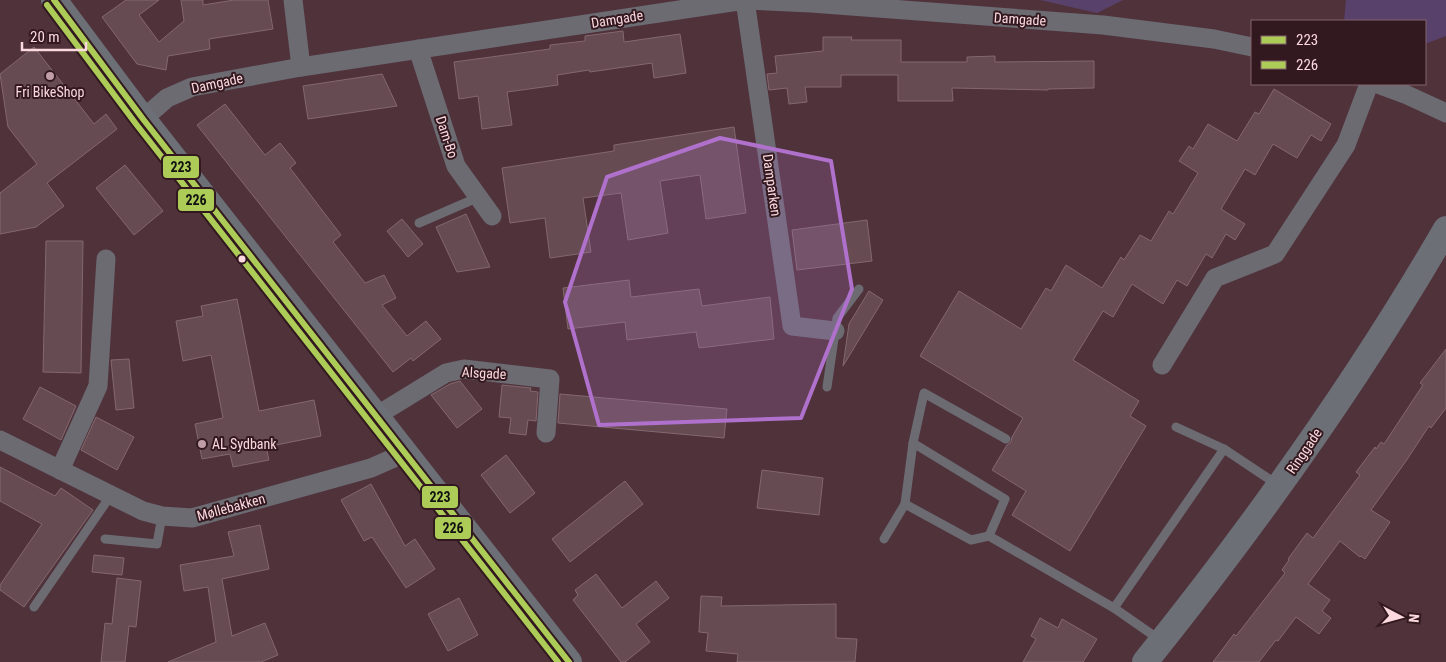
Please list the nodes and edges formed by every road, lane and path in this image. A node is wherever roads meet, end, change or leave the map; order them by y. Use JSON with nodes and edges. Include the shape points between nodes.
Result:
{"nodes":[{"id":1,"x":54,"y":0,"type":"edge"},
{"id":2,"x":293,"y":0,"type":"edge"},
{"id":3,"x":745,"y":0,"type":"edge"},
{"id":4,"x":1251,"y":47,"type":"edge"},
{"id":5,"x":418,"y":49,"type":"junction"},
{"id":6,"x":301,"y":66,"type":"junction"},
{"id":7,"x":1369,"y":85,"type":"edge"},
{"id":8,"x":1381,"y":85,"type":"edge"},
{"id":9,"x":1446,"y":113,"type":"edge"},
{"id":10,"x":144,"y":119,"type":"junction"},
{"id":11,"x":479,"y":197,"type":"junction"},
{"id":12,"x":492,"y":216,"type":"dead end"},
{"id":13,"x":419,"y":224,"type":"dead end"},
{"id":14,"x":1446,"y":229,"type":"edge"},
{"id":15,"x":106,"y":259,"type":"dead end"},
{"id":16,"x":858,"y":289,"type":"dead end"},
{"id":17,"x":835,"y":331,"type":"junction"},
{"id":18,"x":1162,"y":365,"type":"dead end"},
{"id":19,"x":827,"y":387,"type":"dead end"},
{"id":20,"x":376,"y":416,"type":"junction"},
{"id":21,"x":1176,"y":427,"type":"dead end"},
{"id":22,"x":546,"y":432,"type":"dead end"},
{"id":23,"x":1006,"y":439,"type":"dead end"},
{"id":24,"x":0,"y":440,"type":"edge"},
{"id":25,"x":913,"y":443,"type":"junction"},
{"id":26,"x":1224,"y":449,"type":"junction"},
{"id":27,"x":405,"y":453,"type":"junction"},
{"id":28,"x":60,"y":470,"type":"junction"},
{"id":29,"x":1280,"y":487,"type":"junction"},
{"id":30,"x":111,"y":495,"type":"junction"},
{"id":31,"x":905,"y":504,"type":"junction"},
{"id":32,"x":162,"y":516,"type":"junction"},
{"id":33,"x":989,"y":536,"type":"junction"},
{"id":34,"x":105,"y":539,"type":"dead end"},
{"id":35,"x":884,"y":539,"type":"dead end"},
{"id":36,"x":34,"y":607,"type":"dead end"},
{"id":37,"x":1114,"y":608,"type":"junction"},
{"id":38,"x":1162,"y":641,"type":"junction"},
{"id":39,"x":569,"y":662,"type":"edge"},
{"id":40,"x":1145,"y":662,"type":"edge"}],
"edges":[{"from":1,"to":10,"type":"street"},
{"from":2,"to":6,"type":"street"},
{"from":3,"to":4,"type":"street","name":"Damgade","via":[[1103,25]]},
{"from":3,"to":5,"type":"street","name":"Damgade"},
{"from":3,"to":17,"type":"street","name":"Damparken","via":[[792,326]]},
{"from":5,"to":6,"type":"street","name":"Damgade"},
{"from":5,"to":11,"type":"street","name":"Dam-Bo","via":[[456,166]]},
{"from":6,"to":10,"type":"street","name":"Damgade","via":[[192,87],[168,98]]},
{"from":7,"to":18,"type":"street","via":[[1346,145],[1275,254],[1216,278]]},
{"from":8,"to":9,"type":"street"},
{"from":10,"to":20,"type":"street"},
{"from":11,"to":12,"type":"street","name":"Dam-Bo"},
{"from":11,"to":13,"type":"lane"},
{"from":14,"to":29,"type":"street","name":"Ringgade","via":[[1410,291]]},
{"from":15,"to":28,"type":"street","via":[[98,386]]},
{"from":16,"to":17,"type":"lane","via":[[837,318]]},
{"from":17,"to":19,"type":"lane"},
{"from":20,"to":22,"type":"street","name":"Alsgade","via":[[446,373],[464,369],[550,379]]},
{"from":20,"to":27,"type":"street"},
{"from":21,"to":26,"type":"lane"},
{"from":23,"to":25,"type":"lane","via":[[924,393]]},
{"from":24,"to":28,"type":"street","name":"Møllebakken"},
{"from":25,"to":31,"type":"lane"},
{"from":25,"to":33,"type":"lane","via":[[1005,499]]},
{"from":26,"to":29,"type":"lane"},
{"from":26,"to":37,"type":"lane"},
{"from":27,"to":32,"type":"street","name":"Møllebakken","via":[[371,468],[192,518]]},
{"from":27,"to":39,"type":"street"},
{"from":28,"to":30,"type":"street","name":"Møllebakken"},
{"from":29,"to":38,"type":"street","name":"Ringgade"},
{"from":30,"to":32,"type":"street","name":"Møllebakken","via":[[143,511]]},
{"from":30,"to":36,"type":"lane"},
{"from":31,"to":33,"type":"lane","via":[[971,540]]},
{"from":31,"to":35,"type":"lane"},
{"from":32,"to":34,"type":"lane","via":[[157,544]]},
{"from":33,"to":37,"type":"lane"},
{"from":37,"to":38,"type":"lane"},
{"from":38,"to":40,"type":"street","name":"Ringgade"}]}
